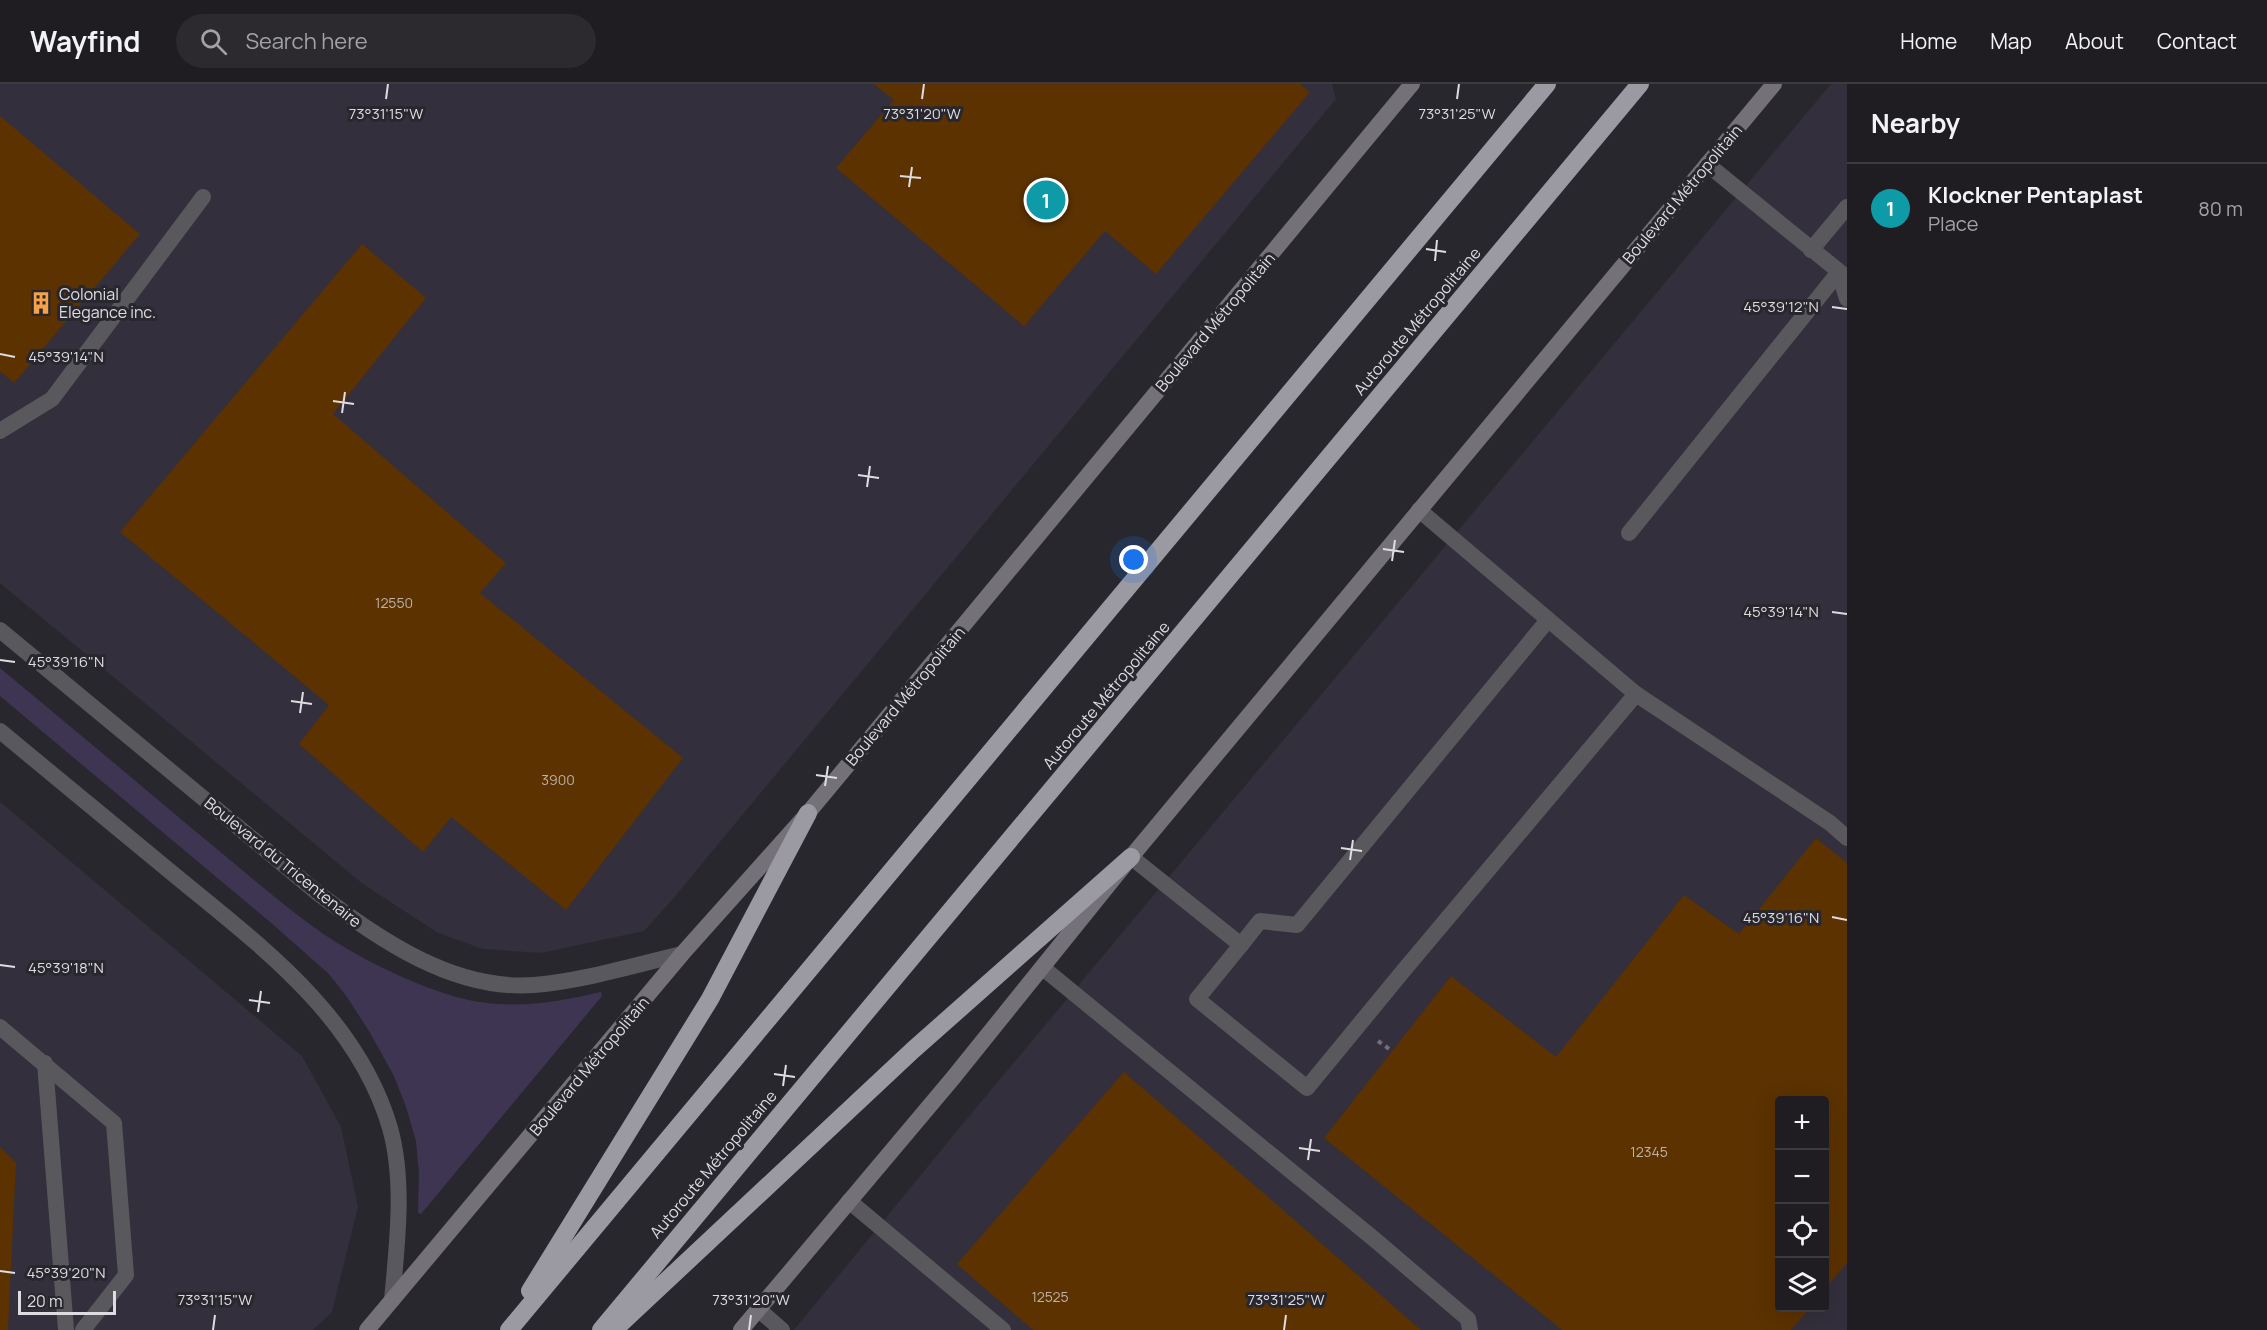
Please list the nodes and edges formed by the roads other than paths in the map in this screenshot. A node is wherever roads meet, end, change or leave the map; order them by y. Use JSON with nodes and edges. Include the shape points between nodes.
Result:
{"nodes":[{"id":1,"x":1412,"y":84,"type":"edge"},
{"id":2,"x":1547,"y":84,"type":"edge"},
{"id":3,"x":1640,"y":84,"type":"edge"},
{"id":4,"x":1774,"y":84,"type":"edge"},
{"id":5,"x":1707,"y":164,"type":"junction"},
{"id":6,"x":203,"y":197,"type":"dead end"},
{"id":7,"x":1847,"y":207,"type":"edge"},
{"id":8,"x":1833,"y":224,"type":"junction"},
{"id":9,"x":1847,"y":234,"type":"edge"},
{"id":10,"x":1811,"y":249,"type":"junction"},
{"id":11,"x":1843,"y":275,"type":"edge"},
{"id":12,"x":1847,"y":299,"type":"edge"},
{"id":13,"x":0,"y":431,"type":"edge"},
{"id":14,"x":1419,"y":510,"type":"junction"},
{"id":15,"x":1629,"y":533,"type":"dead end"},
{"id":16,"x":1548,"y":620,"type":"junction"},
{"id":17,"x":0,"y":630,"type":"edge"},
{"id":18,"x":1636,"y":694,"type":"junction"},
{"id":19,"x":0,"y":731,"type":"edge"},
{"id":20,"x":808,"y":813,"type":"junction"},
{"id":21,"x":1847,"y":838,"type":"edge"},
{"id":22,"x":1131,"y":857,"type":"junction"},
{"id":23,"x":1241,"y":945,"type":"junction"},
{"id":24,"x":682,"y":954,"type":"junction"},
{"id":25,"x":1042,"y":968,"type":"junction"},
{"id":26,"x":0,"y":1027,"type":"edge"},
{"id":27,"x":45,"y":1064,"type":"junction"},
{"id":28,"x":849,"y":1201,"type":"junction"},
{"id":29,"x":392,"y":1300,"type":"junction"},
{"id":30,"x":758,"y":1310,"type":"junction"},
{"id":31,"x":66,"y":1330,"type":"edge"},
{"id":32,"x":83,"y":1330,"type":"edge"},
{"id":33,"x":367,"y":1330,"type":"edge"},
{"id":34,"x":508,"y":1330,"type":"edge"},
{"id":35,"x":601,"y":1330,"type":"edge"},
{"id":36,"x":613,"y":1330,"type":"edge"},
{"id":37,"x":741,"y":1330,"type":"edge"},
{"id":38,"x":782,"y":1330,"type":"edge"},
{"id":39,"x":1003,"y":1330,"type":"edge"},
{"id":40,"x":1470,"y":1330,"type":"edge"}],
"edges":[{"from":1,"to":20,"type":"main road","name":"Boulevard Métropolitain"},
{"from":2,"to":34,"type":"highway"},
{"from":3,"to":35,"type":"highway","name":"Autoroute Métropolitaine"},
{"from":4,"to":5,"type":"main road","name":"Boulevard Métropolitain"},
{"from":5,"to":10,"type":"street"},
{"from":5,"to":14,"type":"main road","name":"Boulevard Métropolitain"},
{"from":6,"to":13,"type":"street","via":[[52,399]]},
{"from":7,"to":8,"type":"street"},
{"from":8,"to":9,"type":"street"},
{"from":8,"to":10,"type":"street"},
{"from":10,"to":11,"type":"street"},
{"from":11,"to":12,"type":"street"},
{"from":11,"to":15,"type":"street"},
{"from":14,"to":16,"type":"street"},
{"from":14,"to":22,"type":"main road","name":"Boulevard Métropolitain"},
{"from":16,"to":18,"type":"street"},
{"from":16,"to":23,"type":"street","via":[[1297,925],[1260,921]]},
{"from":17,"to":24,"type":"street","name":"Boulevard du Tricentenaire","via":[[319,894],[362,926],[417,958],[477,980],[533,985]]},
{"from":18,"to":21,"type":"street"},
{"from":18,"to":23,"type":"street","via":[[1307,1088],[1197,999]]},
{"from":19,"to":29,"type":"street","via":[[271,957],[322,1006],[356,1052],[382,1105],[396,1161],[398,1222]]},
{"from":20,"to":24,"type":"main road","name":"Boulevard Métropolitain"},
{"from":20,"to":34,"type":"highway","via":[[710,999]]},
{"from":22,"to":23,"type":"street"},
{"from":22,"to":25,"type":"main road","name":"Boulevard Métropolitain"},
{"from":22,"to":36,"type":"highway","via":[[913,1050]]},
{"from":24,"to":29,"type":"main road","name":"Boulevard Métropolitain"},
{"from":25,"to":28,"type":"main road","name":"Boulevard Métropolitain"},
{"from":25,"to":40,"type":"street","via":[[1468,1319]]},
{"from":26,"to":27,"type":"street"},
{"from":27,"to":31,"type":"street"},
{"from":27,"to":32,"type":"street","via":[[114,1123],[126,1275]]},
{"from":28,"to":30,"type":"main road","name":"Boulevard Métropolitain"},
{"from":28,"to":39,"type":"street"},
{"from":29,"to":33,"type":"main road","name":"Boulevard Métropolitain"},
{"from":30,"to":37,"type":"main road","name":"Boulevard Métropolitain"},
{"from":30,"to":38,"type":"street"}]}
